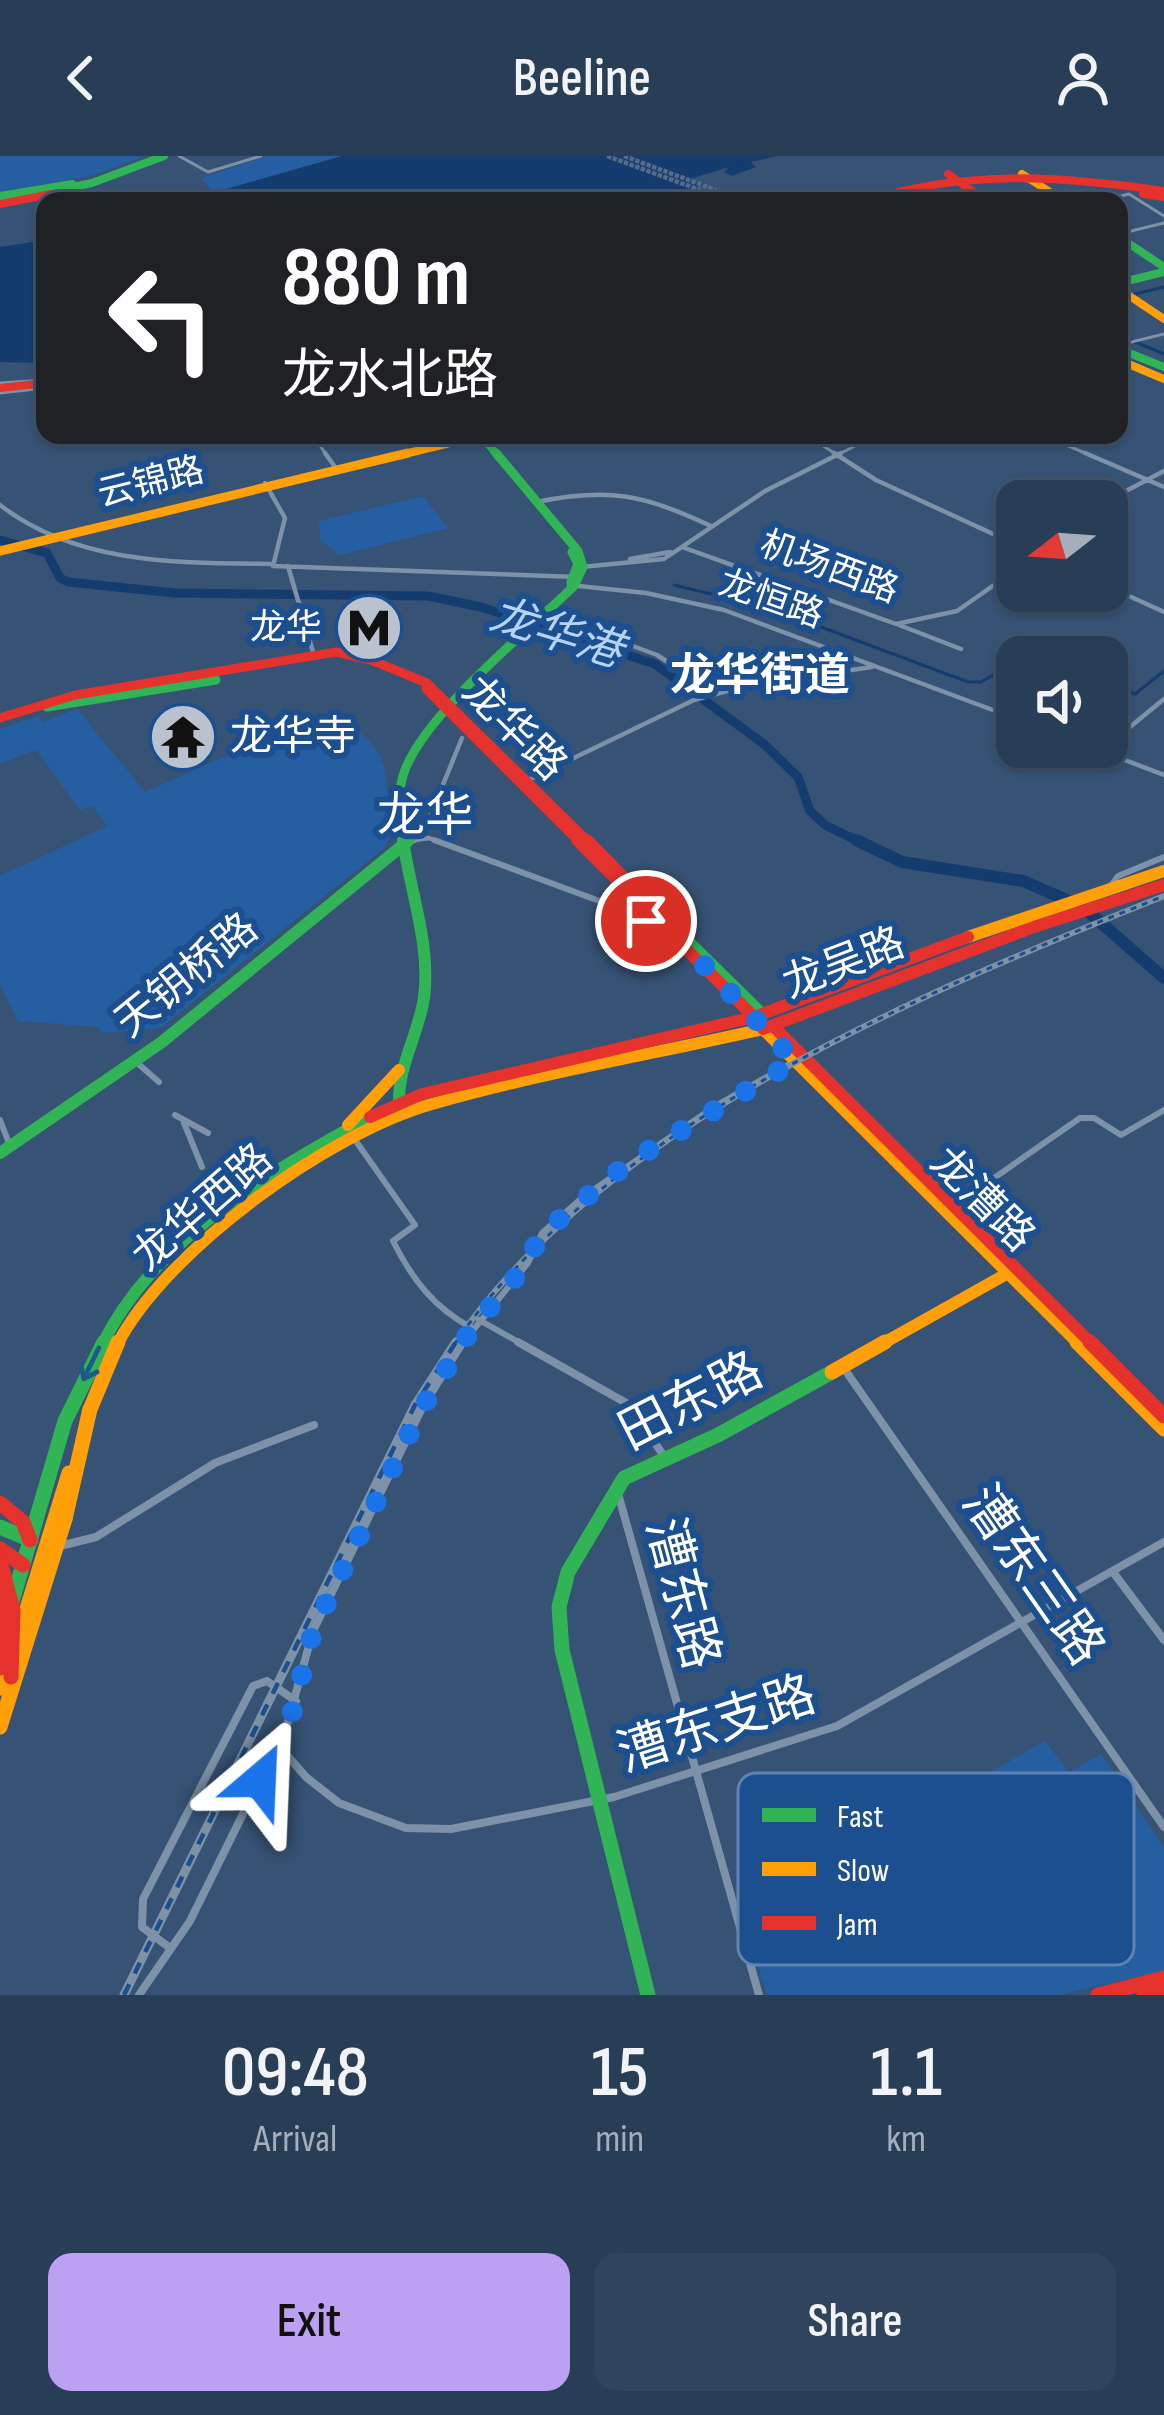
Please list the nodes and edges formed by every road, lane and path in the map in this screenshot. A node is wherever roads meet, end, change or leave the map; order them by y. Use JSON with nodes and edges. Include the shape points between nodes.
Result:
{"nodes":[{"id":1,"x":160,"y":156,"type":"edge"},
{"id":2,"x":179,"y":156,"type":"edge"},
{"id":3,"x":261,"y":156,"type":"edge"},
{"id":4,"x":1018,"y":171,"type":"junction"},
{"id":5,"x":949,"y":175,"type":"junction"},
{"id":6,"x":901,"y":189,"type":"junction"},
{"id":7,"x":1132,"y":190,"type":"junction"},
{"id":8,"x":42,"y":192,"type":"edge"},
{"id":9,"x":887,"y":192,"type":"edge"},
{"id":10,"x":893,"y":192,"type":"edge"},
{"id":11,"x":905,"y":192,"type":"edge"},
{"id":12,"x":973,"y":192,"type":"edge"},
{"id":13,"x":1050,"y":192,"type":"edge"},
{"id":14,"x":1126,"y":192,"type":"edge"},
{"id":15,"x":36,"y":193,"type":"edge"},
{"id":16,"x":1164,"y":194,"type":"edge"},
{"id":17,"x":0,"y":200,"type":"edge"},
{"id":18,"x":1164,"y":219,"type":"edge"},
{"id":19,"x":1128,"y":232,"type":"edge"},
{"id":20,"x":1128,"y":242,"type":"edge"},
{"id":21,"x":1164,"y":269,"type":"edge"},
{"id":22,"x":1128,"y":287,"type":"edge"},
{"id":23,"x":1128,"y":293,"type":"edge"},
{"id":24,"x":1164,"y":319,"type":"edge"},
{"id":25,"x":1164,"y":334,"type":"edge"},
{"id":26,"x":1128,"y":348,"type":"edge"},
{"id":27,"x":1128,"y":356,"type":"edge"},
{"id":28,"x":1164,"y":372,"type":"edge"},
{"id":29,"x":36,"y":385,"type":"edge"},
{"id":30,"x":0,"y":388,"type":"edge"},
{"id":31,"x":319,"y":444,"type":"edge"},
{"id":32,"x":438,"y":444,"type":"edge"},
{"id":33,"x":440,"y":444,"type":"edge"},
{"id":34,"x":484,"y":444,"type":"edge"},
{"id":35,"x":486,"y":444,"type":"edge"},
{"id":36,"x":819,"y":444,"type":"edge"},
{"id":37,"x":859,"y":444,"type":"edge"},
{"id":38,"x":1064,"y":444,"type":"edge"},
{"id":39,"x":836,"y":456,"type":"junction"},
{"id":40,"x":335,"y":467,"type":"junction"},
{"id":41,"x":1164,"y":471,"type":"edge"},
{"id":42,"x":1147,"y":479,"type":"junction"},
{"id":43,"x":266,"y":485,"type":"junction"},
{"id":44,"x":1164,"y":488,"type":"edge"},
{"id":45,"x":1128,"y":489,"type":"edge"},
{"id":46,"x":537,"y":502,"type":"junction"},
{"id":47,"x":0,"y":505,"type":"edge"},
{"id":48,"x":711,"y":526,"type":"junction"},
{"id":49,"x":996,"y":535,"type":"edge"},
{"id":50,"x":48,"y":538,"type":"junction"},
{"id":51,"x":681,"y":548,"type":"junction"},
{"id":52,"x":2,"y":550,"type":"edge"},
{"id":53,"x":274,"y":565,"type":"junction"},
{"id":54,"x":288,"y":566,"type":"junction"},
{"id":55,"x":576,"y":576,"type":"junction"},
{"id":56,"x":996,"y":583,"type":"edge"},
{"id":57,"x":1128,"y":596,"type":"edge"},
{"id":58,"x":1164,"y":612,"type":"edge"},
{"id":59,"x":542,"y":616,"type":"junction"},
{"id":60,"x":896,"y":624,"type":"junction"},
{"id":61,"x":961,"y":649,"type":"dead end"},
{"id":62,"x":313,"y":652,"type":"junction"},
{"id":63,"x":875,"y":665,"type":"junction"},
{"id":64,"x":689,"y":676,"type":"junction"},
{"id":65,"x":1164,"y":699,"type":"edge"},
{"id":66,"x":452,"y":708,"type":"junction"},
{"id":67,"x":996,"y":711,"type":"edge"},
{"id":68,"x":0,"y":719,"type":"edge"},
{"id":69,"x":1128,"y":729,"type":"edge"},
{"id":70,"x":462,"y":738,"type":"dead end"},
{"id":71,"x":1128,"y":761,"type":"edge"},
{"id":72,"x":1164,"y":775,"type":"edge"},
{"id":73,"x":523,"y":783,"type":"junction"},
{"id":74,"x":408,"y":841,"type":"junction"},
{"id":75,"x":1164,"y":857,"type":"edge"},
{"id":76,"x":1164,"y":871,"type":"edge"},
{"id":77,"x":1164,"y":885,"type":"edge"},
{"id":78,"x":1100,"y":895,"type":"junction"},
{"id":79,"x":665,"y":918,"type":"junction"},
{"id":80,"x":763,"y":1022,"type":"junction"},
{"id":81,"x":135,"y":1060,"type":"junction"},
{"id":82,"x":795,"y":1061,"type":"junction"},
{"id":83,"x":404,"y":1064,"type":"junction"},
{"id":84,"x":159,"y":1082,"type":"dead end"},
{"id":85,"x":400,"y":1109,"type":"junction"},
{"id":86,"x":1164,"y":1110,"type":"edge"},
{"id":87,"x":175,"y":1115,"type":"dead end"},
{"id":88,"x":0,"y":1120,"type":"edge"},
{"id":89,"x":184,"y":1124,"type":"dead end"},
{"id":90,"x":350,"y":1132,"type":"junction"},
{"id":91,"x":208,"y":1133,"type":"dead end"},
{"id":92,"x":5,"y":1150,"type":"edge"},
{"id":93,"x":202,"y":1167,"type":"dead end"},
{"id":94,"x":222,"y":1191,"type":"dead end"},
{"id":95,"x":243,"y":1192,"type":"junction"},
{"id":96,"x":952,"y":1204,"type":"junction"},
{"id":97,"x":1012,"y":1270,"type":"junction"},
{"id":98,"x":475,"y":1324,"type":"junction"},
{"id":99,"x":842,"y":1366,"type":"junction"},
{"id":100,"x":90,"y":1409,"type":"junction"},
{"id":101,"x":1164,"y":1416,"type":"edge"},
{"id":102,"x":314,"y":1425,"type":"dead end"},
{"id":103,"x":1164,"y":1429,"type":"edge"},
{"id":104,"x":666,"y":1459,"type":"junction"},
{"id":105,"x":616,"y":1487,"type":"junction"},
{"id":106,"x":0,"y":1503,"type":"edge"},
{"id":107,"x":0,"y":1527,"type":"edge"},
{"id":108,"x":30,"y":1540,"type":"junction"},
{"id":109,"x":1164,"y":1542,"type":"edge"},
{"id":110,"x":47,"y":1547,"type":"junction"},
{"id":111,"x":0,"y":1549,"type":"edge"},
{"id":112,"x":0,"y":1561,"type":"edge"},
{"id":113,"x":23,"y":1565,"type":"junction"},
{"id":114,"x":1113,"y":1572,"type":"junction"},
{"id":115,"x":0,"y":1599,"type":"edge"},
{"id":116,"x":1022,"y":1623,"type":"junction"},
{"id":117,"x":1164,"y":1640,"type":"edge"},
{"id":118,"x":0,"y":1642,"type":"edge"},
{"id":119,"x":0,"y":1668,"type":"edge"},
{"id":120,"x":0,"y":1688,"type":"edge"},
{"id":121,"x":296,"y":1701,"type":"junction"},
{"id":122,"x":0,"y":1726,"type":"edge"},
{"id":123,"x":277,"y":1744,"type":"junction"},
{"id":124,"x":692,"y":1771,"type":"junction"},
{"id":125,"x":1126,"y":1773,"type":"edge"},
{"id":126,"x":1134,"y":1784,"type":"edge"},
{"id":127,"x":601,"y":1800,"type":"junction"},
{"id":128,"x":1164,"y":1827,"type":"edge"},
{"id":129,"x":738,"y":1925,"type":"edge"},
{"id":130,"x":170,"y":1948,"type":"junction"},
{"id":131,"x":750,"y":1965,"type":"edge"},
{"id":132,"x":1164,"y":1978,"type":"edge"},
{"id":133,"x":1164,"y":1990,"type":"edge"},
{"id":134,"x":139,"y":1995,"type":"edge"},
{"id":135,"x":648,"y":1995,"type":"edge"},
{"id":136,"x":759,"y":1995,"type":"edge"},
{"id":137,"x":1097,"y":1995,"type":"edge"},
{"id":138,"x":1144,"y":1995,"type":"edge"}],
"edges":[{"from":1,"to":8,"type":"main road"},
{"from":2,"to":3,"type":"street","via":[[208,172]]},
{"from":4,"to":5,"type":"main road"},
{"from":4,"to":7,"type":"main road"},
{"from":4,"to":13,"type":"main road"},
{"from":5,"to":6,"type":"main road"},
{"from":5,"to":9,"type":"main road"},
{"from":5,"to":12,"type":"main road"},
{"from":6,"to":10,"type":"main road"},
{"from":6,"to":11,"type":"street"},
{"from":7,"to":14,"type":"street"},
{"from":7,"to":16,"type":"main road"},
{"from":7,"to":18,"type":"street"},
{"from":15,"to":17,"type":"main road"},
{"from":18,"to":19,"type":"street"},
{"from":20,"to":21,"type":"main road"},
{"from":21,"to":22,"type":"main road"},
{"from":23,"to":24,"type":"main road"},
{"from":25,"to":26,"type":"street"},
{"from":27,"to":28,"type":"main road"},
{"from":29,"to":30,"type":"main road"},
{"from":31,"to":40,"type":"street"},
{"from":32,"to":40,"type":"main road","name":"云锦路"},
{"from":33,"to":43,"type":"main road","name":"云锦路"},
{"from":34,"to":55,"type":"main road"},
{"from":35,"to":46,"type":"main road"},
{"from":36,"to":39,"type":"street"},
{"from":37,"to":39,"type":"street"},
{"from":38,"to":42,"type":"street"},
{"from":39,"to":48,"type":"street"},
{"from":39,"to":49,"type":"street"},
{"from":40,"to":43,"type":"main road","name":"云锦路"},
{"from":41,"to":42,"type":"street"},
{"from":42,"to":44,"type":"street"},
{"from":42,"to":45,"type":"street"},
{"from":43,"to":50,"type":"main road","name":"云锦路"},
{"from":43,"to":53,"type":"street","via":[[285,518]]},
{"from":46,"to":48,"type":"street","via":[[632,491]]},
{"from":46,"to":55,"type":"main road"},
{"from":47,"to":50,"type":"street","name":"龙恒路"},
{"from":48,"to":51,"type":"street"},
{"from":50,"to":52,"type":"main road","name":"云锦路"},
{"from":50,"to":53,"type":"street","name":"龙恒路","via":[[137,559]]},
{"from":51,"to":55,"type":"street","via":[[654,562]]},
{"from":51,"to":60,"type":"street","name":"机场西路"},
{"from":53,"to":54,"type":"street","name":"龙恒路"},
{"from":54,"to":55,"type":"street","name":"龙恒路"},
{"from":54,"to":62,"type":"street"},
{"from":55,"to":59,"type":"main road"},
{"from":55,"to":63,"type":"street","name":"龙恒路","via":[[698,603]]},
{"from":56,"to":60,"type":"street","name":"机场西路","via":[[958,610]]},
{"from":57,"to":58,"type":"street"},
{"from":59,"to":64,"type":"street","via":[[672,662]]},
{"from":59,"to":66,"type":"main road"},
{"from":60,"to":61,"type":"street"},
{"from":62,"to":66,"type":"main road","name":"龙华路","via":[[371,660],[427,683]]},
{"from":62,"to":68,"type":"main road","name":"龙华路","via":[[216,676],[75,694]]},
{"from":63,"to":67,"type":"street","name":"龙恒路"},
{"from":63,"to":73,"type":"street","via":[[694,700]]},
{"from":64,"to":64,"type":"street","via":[[706,670],[724,685],[709,692]]},
{"from":65,"to":69,"type":"street"},
{"from":66,"to":68,"type":"main road","name":"龙华路","via":[[410,679],[320,656]]},
{"from":66,"to":73,"type":"main road","name":"龙华路"},
{"from":66,"to":74,"type":"main road","via":[[402,770]]},
{"from":70,"to":74,"type":"street","via":[[429,819]]},
{"from":71,"to":72,"type":"street"},
{"from":73,"to":79,"type":"main road","name":"龙华路"},
{"from":74,"to":79,"type":"street","via":[[429,838],[646,921]]},
{"from":74,"to":81,"type":"main road","name":"天钥桥路"},
{"from":74,"to":83,"type":"main road","via":[[425,983],[421,1026]]},
{"from":75,"to":78,"type":"street","name":"龙吴路","via":[[1118,876]]},
{"from":76,"to":78,"type":"main road","name":"龙吴路"},
{"from":77,"to":80,"type":"main road","name":"龙吴路"},
{"from":78,"to":80,"type":"main road","name":"龙吴路"},
{"from":79,"to":80,"type":"main road","name":"龙华路"},
{"from":80,"to":82,"type":"main road","name":"龙漕路"},
{"from":80,"to":85,"type":"main road","name":"龙吴路"},
{"from":80,"to":96,"type":"main road","name":"龙漕路"},
{"from":81,"to":84,"type":"street"},
{"from":81,"to":92,"type":"main road","name":"天钥桥路"},
{"from":82,"to":97,"type":"main road","name":"龙漕路"},
{"from":82,"to":98,"type":"street","via":[[583,1197],[539,1236],[528,1263]]},
{"from":83,"to":85,"type":"main road"},
{"from":83,"to":90,"type":"main road"},
{"from":85,"to":90,"type":"main road","name":"龙华西路"},
{"from":86,"to":96,"type":"street","via":[[1121,1134],[1095,1117],[1080,1118]]},
{"from":86,"to":97,"type":"street","via":[[1121,1135],[1080,1118],[953,1205]]},
{"from":87,"to":91,"type":"street"},
{"from":88,"to":92,"type":"street"},
{"from":89,"to":93,"type":"street"},
{"from":90,"to":95,"type":"main road","name":"龙华西路"},
{"from":90,"to":98,"type":"street","via":[[415,1225],[393,1241],[412,1280],[443,1313]]},
{"from":90,"to":100,"type":"main road","name":"龙华西路","via":[[233,1215],[154,1289],[119,1340]]},
{"from":94,"to":95,"type":"street"},
{"from":95,"to":108,"type":"main road","name":"龙华西路","one_way":true,"via":[[119,1311],[65,1421]]},
{"from":96,"to":97,"type":"main road","name":"龙漕路"},
{"from":97,"to":99,"type":"main road","name":"田东路"},
{"from":97,"to":101,"type":"main road","name":"龙漕路"},
{"from":97,"to":103,"type":"main road","name":"龙漕路"},
{"from":98,"to":104,"type":"street","via":[[628,1404]]},
{"from":98,"to":121,"type":"street","via":[[422,1408],[313,1631]]},
{"from":99,"to":104,"type":"main road","name":"田东路"},
{"from":99,"to":116,"type":"street","name":"漕东三路"},
{"from":100,"to":110,"type":"main road","name":"龙华西路"},
{"from":100,"to":122,"type":"main road","bridge":true},
{"from":102,"to":110,"type":"street","via":[[202,1469],[93,1540]]},
{"from":104,"to":105,"type":"main road","name":"田东路"},
{"from":105,"to":124,"type":"street","name":"漕东路"},
{"from":105,"to":127,"type":"main road","name":"田东路","via":[[574,1559],[560,1607],[562,1650]]},
{"from":106,"to":108,"type":"main road"},
{"from":107,"to":108,"type":"main road"},
{"from":108,"to":110,"type":"main road"},
{"from":108,"to":113,"type":"main road","name":"龙华西路"},
{"from":109,"to":114,"type":"street","name":"漕东支路"},
{"from":110,"to":120,"type":"main road","name":"龙华西路"},
{"from":111,"to":113,"type":"main road"},
{"from":112,"to":122,"type":"main road","bridge":true,"via":[[14,1648]]},
{"from":113,"to":118,"type":"main road","name":"龙华西路"},
{"from":114,"to":116,"type":"street","name":"漕东支路"},
{"from":114,"to":117,"type":"street"},
{"from":115,"to":119,"type":"main road","bridge":true},
{"from":116,"to":124,"type":"street","name":"漕东支路","via":[[837,1726]]},
{"from":116,"to":125,"type":"street","name":"漕东三路"},
{"from":121,"to":123,"type":"street"},
{"from":121,"to":130,"type":"street","via":[[267,1681],[253,1686],[143,1899],[142,1927]]},
{"from":123,"to":127,"type":"street","name":"漕东支路","via":[[339,1803],[406,1828],[451,1829]]},
{"from":123,"to":130,"type":"street"},
{"from":124,"to":127,"type":"street","name":"漕东支路"},
{"from":124,"to":129,"type":"street","name":"漕东路"},
{"from":126,"to":128,"type":"street","name":"漕东三路"},
{"from":127,"to":135,"type":"main road","name":"田东路"},
{"from":130,"to":134,"type":"street"},
{"from":131,"to":136,"type":"street","name":"漕东路"},
{"from":132,"to":137,"type":"main road"},
{"from":133,"to":138,"type":"main road"}]}
